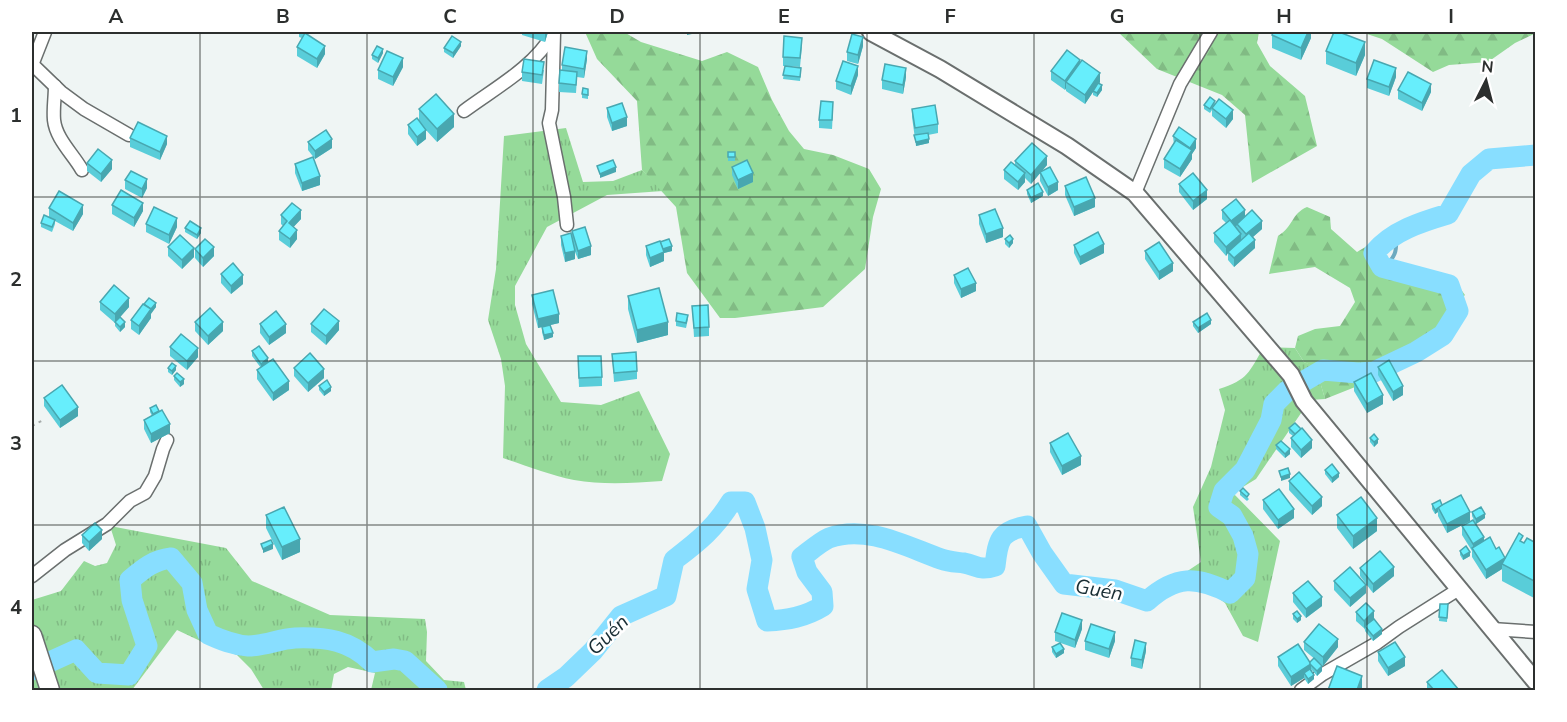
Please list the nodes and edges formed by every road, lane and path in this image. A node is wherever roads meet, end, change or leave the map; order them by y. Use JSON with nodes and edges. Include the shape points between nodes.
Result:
{"nodes":[{"id":1,"x":45,"y":32,"type":"edge"},
{"id":2,"x":554,"y":32,"type":"edge"},
{"id":3,"x":871,"y":32,"type":"edge"},
{"id":4,"x":1211,"y":32,"type":"edge"},
{"id":5,"x":32,"y":65,"type":"edge"},
{"id":6,"x":55,"y":87,"type":"junction"},
{"id":7,"x":464,"y":111,"type":"dead end"},
{"id":8,"x":129,"y":135,"type":"edge"},
{"id":9,"x":82,"y":170,"type":"dead end"},
{"id":10,"x":1135,"y":193,"type":"junction"},
{"id":11,"x":567,"y":225,"type":"dead end"},
{"id":12,"x":45,"y":419,"type":"dead end"},
{"id":13,"x":32,"y":426,"type":"edge"},
{"id":14,"x":167,"y":440,"type":"dead end"},
{"id":15,"x":32,"y":576,"type":"edge"},
{"id":16,"x":1459,"y":589,"type":"junction"},
{"id":17,"x":1492,"y":629,"type":"junction"},
{"id":18,"x":1536,"y":632,"type":"edge"},
{"id":19,"x":33,"y":640,"type":"edge"},
{"id":20,"x":1536,"y":682,"type":"edge"},
{"id":21,"x":50,"y":690,"type":"edge"},
{"id":22,"x":1301,"y":690,"type":"edge"}],
"edges":[{"from":1,"to":5,"type":"street"},
{"from":2,"to":7,"type":"street","via":[[516,75]]},
{"from":2,"to":11,"type":"street","via":[[549,123]]},
{"from":3,"to":10,"type":"main road","via":[[1067,146]]},
{"from":4,"to":10,"type":"street","via":[[1180,84]]},
{"from":5,"to":6,"type":"street"},
{"from":6,"to":8,"type":"street","via":[[84,110]]},
{"from":6,"to":9,"type":"street","via":[[56,127]]},
{"from":10,"to":16,"type":"main road","via":[[1291,375],[1304,401]]},
{"from":12,"to":13,"type":"path"},
{"from":14,"to":15,"type":"street","via":[[145,493]]},
{"from":16,"to":17,"type":"main road"},
{"from":16,"to":22,"type":"street"},
{"from":17,"to":18,"type":"street"},
{"from":17,"to":20,"type":"main road"},
{"from":19,"to":21,"type":"highway"}]}
